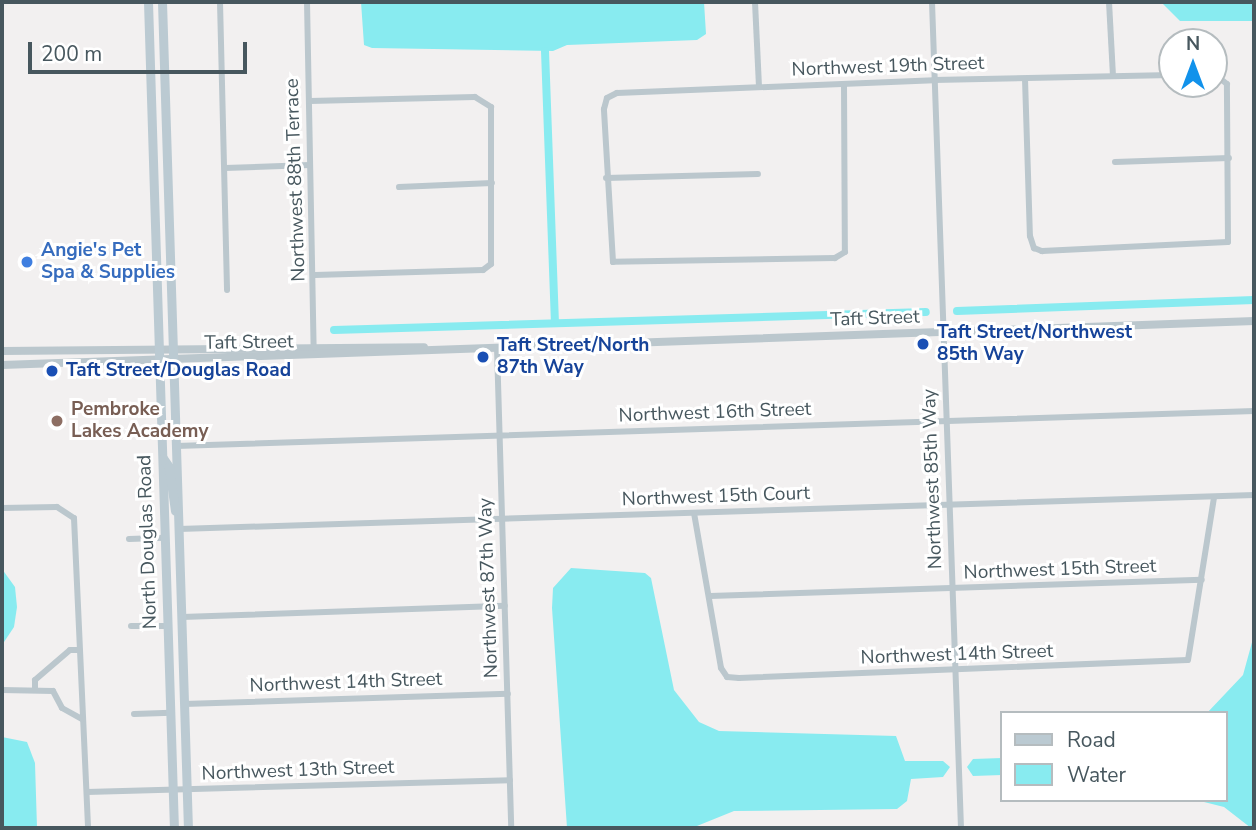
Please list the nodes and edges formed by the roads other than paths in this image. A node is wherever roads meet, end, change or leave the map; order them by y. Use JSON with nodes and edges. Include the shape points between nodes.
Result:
{"nodes":[{"id":1,"x":148,"y":2,"type":"edge"},
{"id":2,"x":162,"y":2,"type":"edge"},
{"id":3,"x":220,"y":2,"type":"edge"},
{"id":4,"x":307,"y":2,"type":"edge"},
{"id":5,"x":755,"y":2,"type":"edge"},
{"id":6,"x":932,"y":2,"type":"edge"},
{"id":7,"x":1110,"y":2,"type":"edge"},
{"id":8,"x":1112,"y":75,"type":"junction"},
{"id":9,"x":1158,"y":75,"type":"edge"},
{"id":10,"x":1025,"y":79,"type":"junction"},
{"id":11,"x":933,"y":80,"type":"junction"},
{"id":12,"x":844,"y":85,"type":"junction"},
{"id":13,"x":759,"y":87,"type":"junction"},
{"id":14,"x":1224,"y":98,"type":"edge"},
{"id":15,"x":310,"y":101,"type":"junction"},
{"id":16,"x":1229,"y":158,"type":"junction"},
{"id":17,"x":1115,"y":162,"type":"dead end"},
{"id":18,"x":310,"y":165,"type":"junction"},
{"id":19,"x":225,"y":168,"type":"junction"},
{"id":20,"x":758,"y":174,"type":"dead end"},
{"id":21,"x":606,"y":178,"type":"junction"},
{"id":22,"x":492,"y":183,"type":"junction"},
{"id":23,"x":399,"y":187,"type":"dead end"},
{"id":24,"x":315,"y":275,"type":"junction"},
{"id":25,"x":227,"y":290,"type":"dead end"},
{"id":26,"x":1254,"y":321,"type":"edge"},
{"id":27,"x":943,"y":333,"type":"junction"},
{"id":28,"x":314,"y":345,"type":"junction"},
{"id":29,"x":159,"y":348,"type":"junction"},
{"id":30,"x":173,"y":348,"type":"junction"},
{"id":31,"x":497,"y":348,"type":"junction"},
{"id":32,"x":2,"y":351,"type":"edge"},
{"id":33,"x":314,"y":358,"type":"junction"},
{"id":34,"x":159,"y":361,"type":"junction"},
{"id":35,"x":173,"y":361,"type":"junction"},
{"id":36,"x":2,"y":365,"type":"edge"},
{"id":37,"x":1254,"y":411,"type":"edge"},
{"id":38,"x":946,"y":421,"type":"junction"},
{"id":39,"x":499,"y":436,"type":"junction"},
{"id":40,"x":176,"y":446,"type":"junction"},
{"id":41,"x":162,"y":457,"type":"junction"},
{"id":42,"x":1254,"y":495,"type":"edge"},
{"id":43,"x":1214,"y":497,"type":"junction"},
{"id":44,"x":950,"y":506,"type":"junction"},
{"id":45,"x":2,"y":508,"type":"edge"},
{"id":46,"x":694,"y":513,"type":"junction"},
{"id":47,"x":178,"y":519,"type":"junction"},
{"id":48,"x":503,"y":519,"type":"junction"},
{"id":49,"x":179,"y":530,"type":"junction"},
{"id":50,"x":165,"y":538,"type":"junction"},
{"id":51,"x":129,"y":539,"type":"dead end"},
{"id":52,"x":1202,"y":580,"type":"junction"},
{"id":53,"x":953,"y":589,"type":"junction"},
{"id":54,"x":710,"y":596,"type":"junction"},
{"id":55,"x":505,"y":606,"type":"junction"},
{"id":56,"x":182,"y":617,"type":"junction"},
{"id":57,"x":131,"y":626,"type":"dead end"},
{"id":58,"x":168,"y":626,"type":"junction"},
{"id":59,"x":79,"y":650,"type":"junction"},
{"id":60,"x":955,"y":670,"type":"junction"},
{"id":61,"x":2,"y":690,"type":"edge"},
{"id":62,"x":35,"y":690,"type":"junction"},
{"id":63,"x":508,"y":694,"type":"junction"},
{"id":64,"x":184,"y":704,"type":"junction"},
{"id":65,"x":134,"y":713,"type":"dead end"},
{"id":66,"x":171,"y":713,"type":"junction"},
{"id":67,"x":82,"y":719,"type":"junction"},
{"id":68,"x":510,"y":780,"type":"junction"},
{"id":69,"x":186,"y":790,"type":"junction"},
{"id":70,"x":173,"y":791,"type":"junction"},
{"id":71,"x":87,"y":792,"type":"junction"},
{"id":72,"x":88,"y":828,"type":"edge"},
{"id":73,"x":174,"y":828,"type":"edge"},
{"id":74,"x":188,"y":828,"type":"edge"},
{"id":75,"x":511,"y":828,"type":"edge"},
{"id":76,"x":961,"y":828,"type":"edge"}],
"edges":[{"from":1,"to":29,"type":"main road","name":"North Douglas Road"},
{"from":2,"to":30,"type":"main road","name":"North Douglas Road"},
{"from":3,"to":19,"type":"street"},
{"from":4,"to":15,"type":"street","name":"Northwest 88th Terrace"},
{"from":5,"to":13,"type":"street"},
{"from":6,"to":11,"type":"street","name":"Northwest 85th Way"},
{"from":7,"to":8,"type":"street"},
{"from":8,"to":9,"type":"street","name":"Northwest 19th Street"},
{"from":8,"to":10,"type":"street","name":"Northwest 19th Street"},
{"from":10,"to":11,"type":"street","name":"Northwest 19th Street"},
{"from":10,"to":16,"type":"street","via":[[1034,248],[1228,242]]},
{"from":11,"to":12,"type":"street","name":"Northwest 19th Street"},
{"from":11,"to":27,"type":"street","name":"Northwest 85th Way"},
{"from":12,"to":13,"type":"street","name":"Northwest 19th Street"},
{"from":12,"to":21,"type":"street","via":[[845,252],[835,258],[612,261]]},
{"from":13,"to":21,"type":"street","name":"Northwest 19th Street","via":[[617,93],[607,98]]},
{"from":14,"to":16,"type":"street"},
{"from":15,"to":18,"type":"street","name":"Northwest 88th Terrace"},
{"from":15,"to":22,"type":"street","via":[[484,99],[491,107]]},
{"from":16,"to":17,"type":"street"},
{"from":18,"to":19,"type":"street"},
{"from":18,"to":24,"type":"street","name":"Northwest 88th Terrace"},
{"from":19,"to":25,"type":"street"},
{"from":20,"to":21,"type":"street"},
{"from":22,"to":23,"type":"street"},
{"from":22,"to":24,"type":"street","via":[[491,264],[483,270]]},
{"from":24,"to":28,"type":"street","name":"Northwest 88th Terrace"},
{"from":26,"to":27,"type":"street","name":"Taft Street"},
{"from":27,"to":31,"type":"street","name":"Taft Street"},
{"from":27,"to":38,"type":"street","name":"Northwest 85th Way"},
{"from":28,"to":30,"type":"street","name":"Taft Street"},
{"from":28,"to":31,"type":"street","name":"Taft Street"},
{"from":28,"to":33,"type":"street","name":"Northwest 88th Terrace"},
{"from":29,"to":30,"type":"street","name":"Taft Street"},
{"from":29,"to":32,"type":"street","name":"Taft Street"},
{"from":29,"to":34,"type":"main road","name":"North Douglas Road"},
{"from":30,"to":35,"type":"main road","name":"North Douglas Road"},
{"from":31,"to":33,"type":"street","name":"Taft Street"},
{"from":31,"to":39,"type":"street","name":"Northwest 87th Way"},
{"from":33,"to":35,"type":"street","name":"Taft Street"},
{"from":34,"to":35,"type":"street","name":"Taft Street"},
{"from":34,"to":36,"type":"street","name":"Taft Street"},
{"from":34,"to":41,"type":"main road","name":"North Douglas Road"},
{"from":35,"to":40,"type":"main road","name":"North Douglas Road"},
{"from":37,"to":38,"type":"street","name":"Northwest 16th Street"},
{"from":38,"to":39,"type":"street","name":"Northwest 16th Street"},
{"from":38,"to":44,"type":"street","name":"Northwest 85th Way"},
{"from":39,"to":40,"type":"street","name":"Northwest 16th Street"},
{"from":39,"to":48,"type":"street","name":"Northwest 87th Way"},
{"from":40,"to":47,"type":"main road","name":"North Douglas Road"},
{"from":41,"to":47,"type":"main road","via":[[169,467]]},
{"from":41,"to":50,"type":"main road","name":"North Douglas Road"},
{"from":42,"to":43,"type":"street","name":"Northwest 15th Court"},
{"from":43,"to":44,"type":"street","name":"Northwest 15th Court"},
{"from":43,"to":52,"type":"street"},
{"from":44,"to":46,"type":"street","name":"Northwest 15th Court"},
{"from":44,"to":53,"type":"street","name":"Northwest 85th Way"},
{"from":45,"to":59,"type":"street","via":[[57,507],[71,513]]},
{"from":46,"to":48,"type":"street","name":"Northwest 15th Court"},
{"from":46,"to":54,"type":"street"},
{"from":47,"to":49,"type":"main road","name":"North Douglas Road"},
{"from":48,"to":49,"type":"street","name":"Northwest 15th Court"},
{"from":48,"to":55,"type":"street","name":"Northwest 87th Way"},
{"from":49,"to":56,"type":"main road","name":"North Douglas Road"},
{"from":50,"to":51,"type":"street"},
{"from":50,"to":58,"type":"main road","name":"North Douglas Road"},
{"from":52,"to":53,"type":"street","name":"Northwest 15th Street"},
{"from":52,"to":60,"type":"street","name":"Northwest 14th Street","via":[[1188,660]]},
{"from":53,"to":54,"type":"street","name":"Northwest 15th Street"},
{"from":53,"to":60,"type":"street","name":"Northwest 85th Way"},
{"from":54,"to":60,"type":"street","name":"Northwest 14th Street","via":[[721,668],[727,677]]},
{"from":55,"to":56,"type":"street"},
{"from":55,"to":63,"type":"street","name":"Northwest 87th Way"},
{"from":56,"to":64,"type":"main road","name":"North Douglas Road"},
{"from":57,"to":58,"type":"street"},
{"from":58,"to":66,"type":"main road","name":"North Douglas Road"},
{"from":59,"to":62,"type":"street","via":[[70,650],[35,680]]},
{"from":59,"to":67,"type":"street"},
{"from":60,"to":76,"type":"street","name":"Northwest 85th Way"},
{"from":61,"to":62,"type":"street"},
{"from":62,"to":67,"type":"street","via":[[53,691],[62,708]]},
{"from":63,"to":64,"type":"street","name":"Northwest 14th Street"},
{"from":63,"to":68,"type":"street","name":"Northwest 87th Way"},
{"from":64,"to":69,"type":"main road","name":"North Douglas Road"},
{"from":65,"to":66,"type":"street"},
{"from":66,"to":70,"type":"main road","name":"North Douglas Road"},
{"from":67,"to":71,"type":"street"},
{"from":68,"to":69,"type":"street","name":"Northwest 13th Street"},
{"from":68,"to":75,"type":"street","name":"Northwest 87th Way"},
{"from":69,"to":70,"type":"street","name":"Northwest 13th Street"},
{"from":69,"to":74,"type":"main road","name":"North Douglas Road"},
{"from":70,"to":71,"type":"street","name":"Northwest 13th Street"},
{"from":70,"to":73,"type":"main road","name":"North Douglas Road"},
{"from":71,"to":72,"type":"street"}]}
